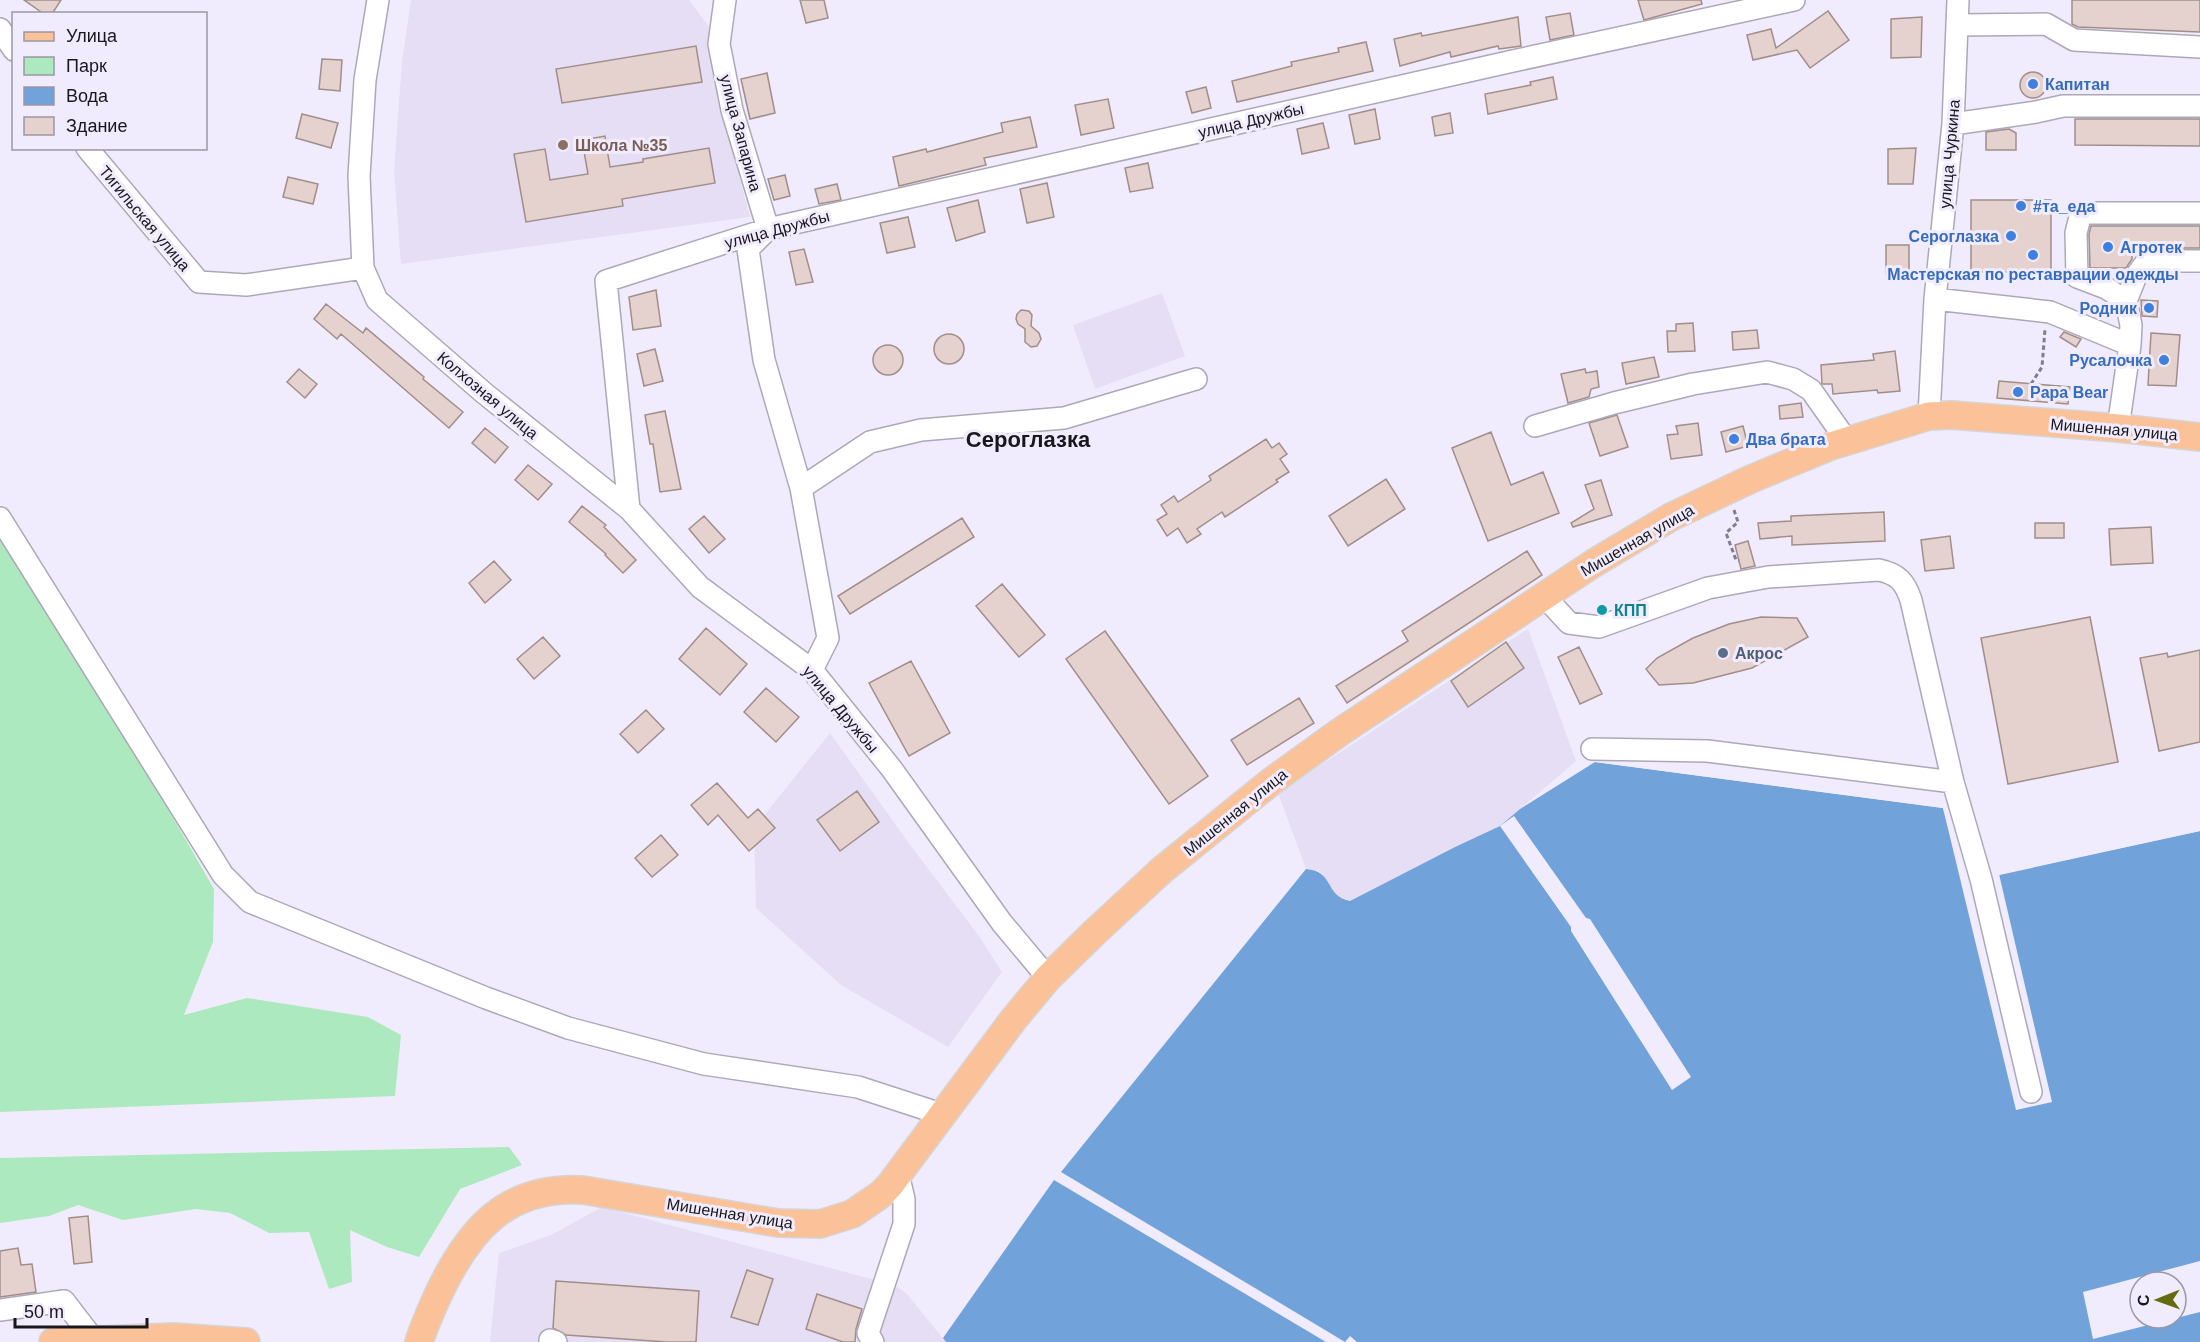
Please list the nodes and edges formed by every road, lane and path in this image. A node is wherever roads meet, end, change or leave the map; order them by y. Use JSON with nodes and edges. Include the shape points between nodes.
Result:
{"nodes":[{"id":1,"x":378,"y":0,"type":"edge"},
{"id":2,"x":725,"y":0,"type":"edge"},
{"id":3,"x":1958,"y":0,"type":"edge"},
{"id":4,"x":1781,"y":1,"type":"edge"},
{"id":5,"x":1957,"y":25,"type":"junction"},
{"id":6,"x":0,"y":29,"type":"edge"},
{"id":7,"x":12,"y":47,"type":"edge"},
{"id":8,"x":2200,"y":47,"type":"edge"},
{"id":9,"x":2200,"y":106,"type":"edge"},
{"id":10,"x":1953,"y":124,"type":"junction"},
{"id":11,"x":89,"y":150,"type":"edge"},
{"id":12,"x":2200,"y":213,"type":"edge"},
{"id":13,"x":768,"y":229,"type":"junction"},
{"id":14,"x":2200,"y":261,"type":"edge"},
{"id":15,"x":356,"y":268,"type":"junction"},
{"id":16,"x":1935,"y":299,"type":"junction"},
{"id":17,"x":2126,"y":301,"type":"junction"},
{"id":18,"x":2045,"y":324,"type":"dead end"},
{"id":19,"x":2130,"y":345,"type":"junction"},
{"id":20,"x":1196,"y":379,"type":"dead end"},
{"id":21,"x":2031,"y":384,"type":"dead end"},
{"id":22,"x":1929,"y":416,"type":"junction"},
{"id":23,"x":1535,"y":426,"type":"dead end"},
{"id":24,"x":2118,"y":428,"type":"junction"},
{"id":25,"x":2200,"y":437,"type":"edge"},
{"id":26,"x":1846,"y":441,"type":"junction"},
{"id":27,"x":801,"y":488,"type":"junction"},
{"id":28,"x":1731,"y":503,"type":"dead end"},
{"id":29,"x":629,"y":509,"type":"junction"},
{"id":30,"x":0,"y":518,"type":"edge"},
{"id":31,"x":1739,"y":560,"type":"dead end"},
{"id":32,"x":1544,"y":596,"type":"junction"},
{"id":33,"x":812,"y":670,"type":"junction"},
{"id":34,"x":1592,"y":749,"type":"dead end"},
{"id":35,"x":1953,"y":782,"type":"junction"},
{"id":36,"x":1048,"y":978,"type":"junction"},
{"id":37,"x":2031,"y":1092,"type":"dead end"},
{"id":38,"x":941,"y":1114,"type":"junction"},
{"id":39,"x":898,"y":1174,"type":"junction"},
{"id":40,"x":0,"y":1310,"type":"edge"},
{"id":41,"x":94,"y":1340,"type":"junction"},
{"id":42,"x":52,"y":1342,"type":"edge"},
{"id":43,"x":246,"y":1342,"type":"edge"},
{"id":44,"x":419,"y":1342,"type":"edge"},
{"id":45,"x":873,"y":1342,"type":"edge"}],
"edges":[{"from":1,"to":15,"type":"street","via":[[364,80]]},
{"from":2,"to":13,"type":"street","name":"улица Запарина","via":[[719,44],[727,88]]},
{"from":3,"to":5,"type":"street","name":"улица Чуркина"},
{"from":4,"to":13,"type":"street","name":"улица Дружбы"},
{"from":5,"to":8,"type":"street","via":[[2046,24],[2074,40]]},
{"from":5,"to":10,"type":"street","name":"улица Чуркина"},
{"from":6,"to":7,"type":"street"},
{"from":9,"to":10,"type":"street","via":[[2062,105]]},
{"from":10,"to":16,"type":"street","name":"улица Чуркина"},
{"from":11,"to":15,"type":"street","name":"Тигильская улица","via":[[199,282],[246,285]]},
{"from":12,"to":17,"type":"street","via":[[2080,213],[2076,234],[2077,277]]},
{"from":13,"to":27,"type":"street","via":[[748,249],[764,360]]},
{"from":13,"to":29,"type":"street","name":"улица Дружбы","via":[[606,281]]},
{"from":14,"to":17,"type":"street","via":[[2147,261]]},
{"from":15,"to":29,"type":"street","name":"Колхозная улица","via":[[377,300],[484,393]]},
{"from":16,"to":19,"type":"street","via":[[2050,312]]},
{"from":16,"to":22,"type":"street","name":"улица Чуркина"},
{"from":17,"to":19,"type":"street"},
{"from":18,"to":21,"type":"path","via":[[2042,367]]},
{"from":19,"to":24,"type":"street"},
{"from":20,"to":27,"type":"street","via":[[1064,418],[921,430],[870,442]]},
{"from":22,"to":24,"type":"main road","name":"Мишенная улица"},
{"from":22,"to":26,"type":"main road","name":"Мишенная улица"},
{"from":23,"to":26,"type":"street","via":[[1693,384],[1767,372],[1793,379],[1811,390]]},
{"from":24,"to":25,"type":"main road","name":"Мишенная улица"},
{"from":26,"to":32,"type":"main road","name":"Мишенная улица","via":[[1680,512]]},
{"from":27,"to":33,"type":"street","via":[[828,638]]},
{"from":28,"to":31,"type":"path","via":[[1738,522],[1726,533]]},
{"from":29,"to":33,"type":"street","name":"улица Дружбы","via":[[700,587]]},
{"from":30,"to":38,"type":"street","via":[[223,875],[250,902],[568,1028],[704,1064],[858,1087]]},
{"from":32,"to":35,"type":"street","via":[[1569,623],[1599,627],[1708,588],[1768,577],[1879,570],[1896,575],[1905,584],[1911,600]]},
{"from":32,"to":36,"type":"main road","name":"Мишенная улица","via":[[1411,682],[1272,781],[1162,870]]},
{"from":33,"to":36,"type":"street","name":"улица Дружбы","via":[[891,768],[1002,924]]},
{"from":34,"to":35,"type":"street","via":[[1707,751]]},
{"from":35,"to":37,"type":"street","via":[[1981,879]]},
{"from":36,"to":38,"type":"main road","name":"Мишенная улица"},
{"from":38,"to":39,"type":"main road","name":"Мишенная улица"},
{"from":39,"to":44,"type":"main road","name":"Мишенная улица","via":[[865,1207],[820,1224],[762,1221],[583,1190],[535,1195],[495,1214],[469,1240],[447,1277]]},
{"from":39,"to":45,"type":"street","via":[[905,1206],[904,1224],[868,1333]]},
{"from":40,"to":41,"type":"street","via":[[64,1301]]},
{"from":41,"to":42,"type":"main road"},
{"from":41,"to":43,"type":"main road","via":[[172,1337]]}]}
